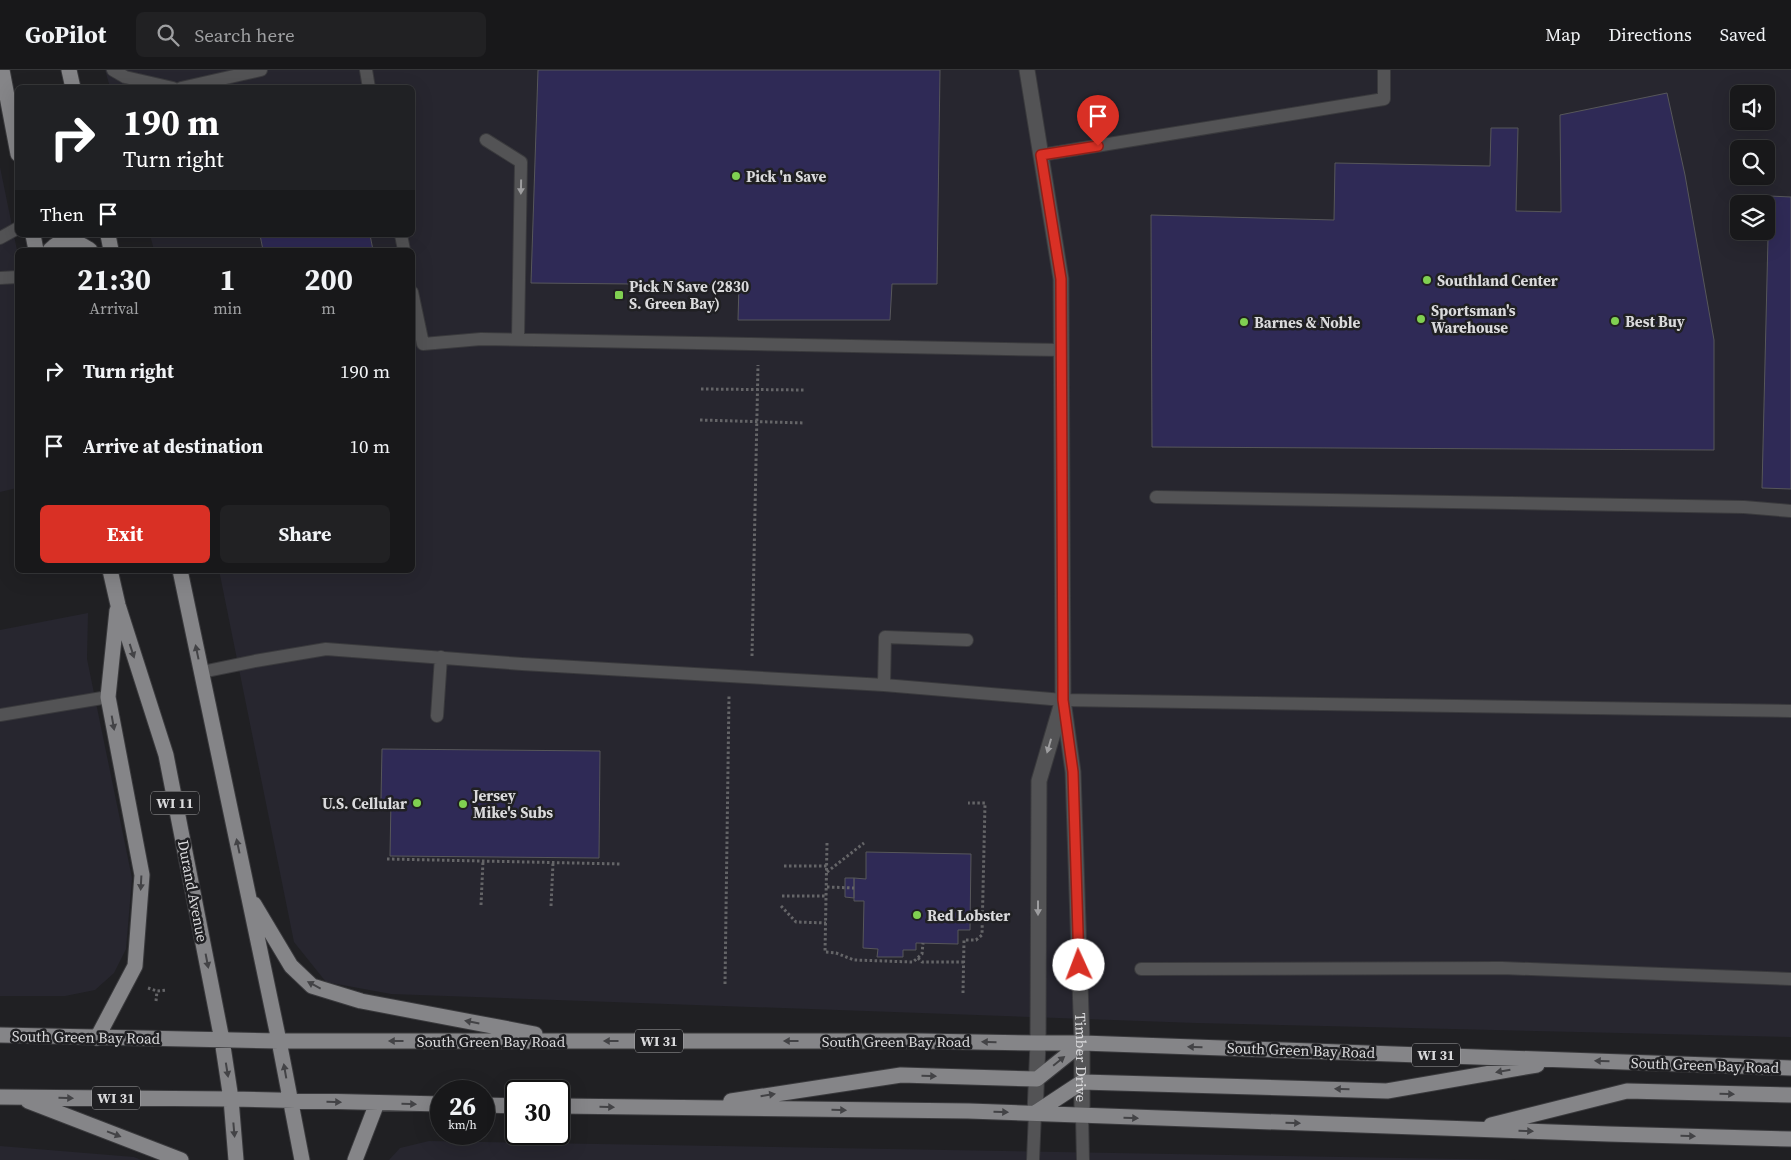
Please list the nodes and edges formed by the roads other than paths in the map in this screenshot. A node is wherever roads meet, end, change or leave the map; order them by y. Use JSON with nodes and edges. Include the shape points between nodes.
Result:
{"nodes":[{"id":1,"x":69,"y":70,"type":"edge"},
{"id":2,"x":113,"y":70,"type":"edge"},
{"id":3,"x":261,"y":70,"type":"edge"},
{"id":4,"x":366,"y":70,"type":"edge"},
{"id":5,"x":1027,"y":70,"type":"edge"},
{"id":6,"x":1384,"y":70,"type":"edge"},
{"id":7,"x":3,"y":76,"type":"edge"},
{"id":8,"x":72,"y":85,"type":"edge"},
{"id":9,"x":160,"y":85,"type":"edge"},
{"id":10,"x":194,"y":85,"type":"edge"},
{"id":11,"x":369,"y":85,"type":"edge"},
{"id":12,"x":15,"y":88,"type":"edge"},
{"id":13,"x":15,"y":138,"type":"edge"},
{"id":14,"x":486,"y":140,"type":"dead end"},
{"id":15,"x":1041,"y":155,"type":"junction"},
{"id":16,"x":15,"y":230,"type":"edge"},
{"id":17,"x":0,"y":238,"type":"edge"},
{"id":18,"x":52,"y":248,"type":"edge"},
{"id":19,"x":87,"y":248,"type":"edge"},
{"id":20,"x":15,"y":277,"type":"edge"},
{"id":21,"x":0,"y":278,"type":"edge"},
{"id":22,"x":415,"y":306,"type":"edge"},
{"id":23,"x":518,"y":339,"type":"junction"},
{"id":24,"x":1062,"y":350,"type":"junction"},
{"id":25,"x":1156,"y":497,"type":"dead end"},
{"id":26,"x":1791,"y":511,"type":"edge"},
{"id":27,"x":111,"y":573,"type":"edge"},
{"id":28,"x":181,"y":573,"type":"edge"},
{"id":29,"x":118,"y":605,"type":"junction"},
{"id":30,"x":967,"y":640,"type":"dead end"},
{"id":31,"x":441,"y":657,"type":"junction"},
{"id":32,"x":202,"y":672,"type":"junction"},
{"id":33,"x":884,"y":685,"type":"junction"},
{"id":34,"x":108,"y":697,"type":"junction"},
{"id":35,"x":1063,"y":700,"type":"junction"},
{"id":36,"x":1791,"y":711,"type":"edge"},
{"id":37,"x":0,"y":715,"type":"edge"},
{"id":38,"x":437,"y":716,"type":"dead end"},
{"id":39,"x":248,"y":893,"type":"junction"},
{"id":40,"x":1141,"y":969,"type":"dead end"},
{"id":41,"x":1791,"y":978,"type":"edge"},
{"id":42,"x":0,"y":1036,"type":"edge"},
{"id":43,"x":97,"y":1038,"type":"junction"},
{"id":44,"x":222,"y":1040,"type":"junction"},
{"id":45,"x":280,"y":1041,"type":"junction"},
{"id":46,"x":571,"y":1041,"type":"junction"},
{"id":47,"x":1038,"y":1043,"type":"junction"},
{"id":48,"x":1082,"y":1043,"type":"junction"},
{"id":49,"x":1568,"y":1060,"type":"junction"},
{"id":50,"x":1791,"y":1068,"type":"edge"},
{"id":51,"x":1036,"y":1079,"type":"junction"},
{"id":52,"x":1082,"y":1082,"type":"junction"},
{"id":53,"x":1791,"y":1095,"type":"edge"},
{"id":54,"x":0,"y":1097,"type":"edge"},
{"id":55,"x":20,"y":1097,"type":"junction"},
{"id":56,"x":231,"y":1099,"type":"junction"},
{"id":57,"x":290,"y":1101,"type":"junction"},
{"id":58,"x":377,"y":1103,"type":"junction"},
{"id":59,"x":430,"y":1104,"type":"edge"},
{"id":60,"x":570,"y":1106,"type":"edge"},
{"id":61,"x":685,"y":1108,"type":"junction"},
{"id":62,"x":1036,"y":1113,"type":"junction"},
{"id":63,"x":1082,"y":1116,"type":"junction"},
{"id":64,"x":1473,"y":1129,"type":"junction"},
{"id":65,"x":1791,"y":1138,"type":"edge"},
{"id":66,"x":181,"y":1160,"type":"edge"},
{"id":67,"x":236,"y":1160,"type":"edge"},
{"id":68,"x":302,"y":1160,"type":"edge"},
{"id":69,"x":355,"y":1160,"type":"edge"},
{"id":70,"x":1033,"y":1160,"type":"edge"},
{"id":71,"x":1083,"y":1160,"type":"edge"}],
"edges":[{"from":1,"to":8,"type":"main road"},
{"from":2,"to":9,"type":"lane","via":[[125,77]]},
{"from":3,"to":10,"type":"lane"},
{"from":4,"to":11,"type":"lane"},
{"from":5,"to":15,"type":"street","name":"Timber Drive"},
{"from":6,"to":15,"type":"lane","via":[[1384,99]]},
{"from":7,"to":12,"type":"main road"},
{"from":7,"to":13,"type":"main road"},
{"from":14,"to":23,"type":"lane","one_way":true,"via":[[521,162]]},
{"from":15,"to":24,"type":"street","name":"Timber Drive","via":[[1061,279]]},
{"from":16,"to":17,"type":"lane"},
{"from":18,"to":19,"type":"main road","via":[[60,241],[73,239]]},
{"from":20,"to":21,"type":"lane"},
{"from":22,"to":23,"type":"lane","via":[[423,344]]},
{"from":23,"to":24,"type":"lane"},
{"from":24,"to":35,"type":"street","name":"Timber Drive"},
{"from":25,"to":26,"type":"lane","via":[[1744,507]]},
{"from":27,"to":29,"type":"main road","name":"Durand Avenue","number":"WI 11"},
{"from":32,"to":28,"type":"main road","one_way":true},
{"from":29,"to":34,"type":"main road"},
{"from":29,"to":44,"type":"main road","name":"Durand Avenue","number":"WI 11","one_way":true,"via":[[166,754]]},
{"from":30,"to":33,"type":"lane","via":[[885,637]]},
{"from":31,"to":32,"type":"lane","via":[[326,649]]},
{"from":31,"to":33,"type":"lane"},
{"from":31,"to":38,"type":"lane"},
{"from":39,"to":32,"type":"main road","one_way":true},
{"from":33,"to":35,"type":"lane"},
{"from":34,"to":37,"type":"lane"},
{"from":34,"to":43,"type":"main road","one_way":true,"via":[[142,875],[135,966]]},
{"from":35,"to":36,"type":"lane"},
{"from":35,"to":47,"type":"street","name":"Timber Drive","one_way":true,"via":[[1039,781]]},
{"from":35,"to":48,"type":"street","name":"Timber Drive","via":[[1073,772]]},
{"from":39,"to":45,"type":"main road"},
{"from":46,"to":39,"type":"main road","one_way":true,"via":[[361,1001],[312,986],[291,966]]},
{"from":40,"to":41,"type":"lane","via":[[1502,968]]},
{"from":42,"to":43,"type":"main road","name":"South Green Bay Road","number":"WI 31"},
{"from":43,"to":44,"type":"main road","name":"South Green Bay Road","number":"WI 31"},
{"from":44,"to":45,"type":"main road","name":"South Green Bay Road","number":"WI 31"},
{"from":44,"to":56,"type":"main road","name":"Durand Avenue","number":"WI 11","one_way":true},
{"from":46,"to":45,"type":"main road","name":"South Green Bay Road","number":"WI 31","one_way":true},
{"from":57,"to":45,"type":"main road","one_way":true},
{"from":47,"to":46,"type":"main road","name":"South Green Bay Road","number":"WI 31","one_way":true},
{"from":47,"to":48,"type":"main road","name":"South Green Bay Road","number":"WI 31"},
{"from":47,"to":51,"type":"street","name":"Timber Drive"},
{"from":49,"to":48,"type":"main road","name":"South Green Bay Road","number":"WI 31","one_way":true},
{"from":51,"to":48,"type":"main road","one_way":true},
{"from":48,"to":52,"type":"street","name":"Timber Drive"},
{"from":50,"to":49,"type":"main road","name":"South Green Bay Road","number":"WI 31","one_way":true},
{"from":49,"to":52,"type":"main road","one_way":true,"via":[[1387,1090]]},
{"from":61,"to":51,"type":"main road","one_way":true,"via":[[901,1075]]},
{"from":51,"to":62,"type":"street","name":"Timber Drive"},
{"from":52,"to":62,"type":"main road"},
{"from":52,"to":63,"type":"street","name":"Timber Drive"},
{"from":64,"to":53,"type":"main road","one_way":true,"via":[[1627,1091]]},
{"from":54,"to":55,"type":"main road","number":"WI 31"},
{"from":55,"to":56,"type":"main road","number":"WI 31","one_way":true},
{"from":55,"to":66,"type":"main road","one_way":true},
{"from":56,"to":57,"type":"main road","number":"WI 31"},
{"from":56,"to":67,"type":"main road","name":"Durand Avenue","number":"WI 11","one_way":true},
{"from":57,"to":58,"type":"main road","number":"WI 31","one_way":true},
{"from":57,"to":68,"type":"main road"},
{"from":58,"to":59,"type":"main road","number":"WI 31","one_way":true},
{"from":58,"to":69,"type":"main road"},
{"from":60,"to":61,"type":"main road","one_way":true},
{"from":61,"to":62,"type":"main road","one_way":true},
{"from":62,"to":63,"type":"main road"},
{"from":62,"to":70,"type":"lane"},
{"from":63,"to":64,"type":"main road","one_way":true},
{"from":63,"to":71,"type":"lane"},
{"from":64,"to":65,"type":"main road","one_way":true}]}
